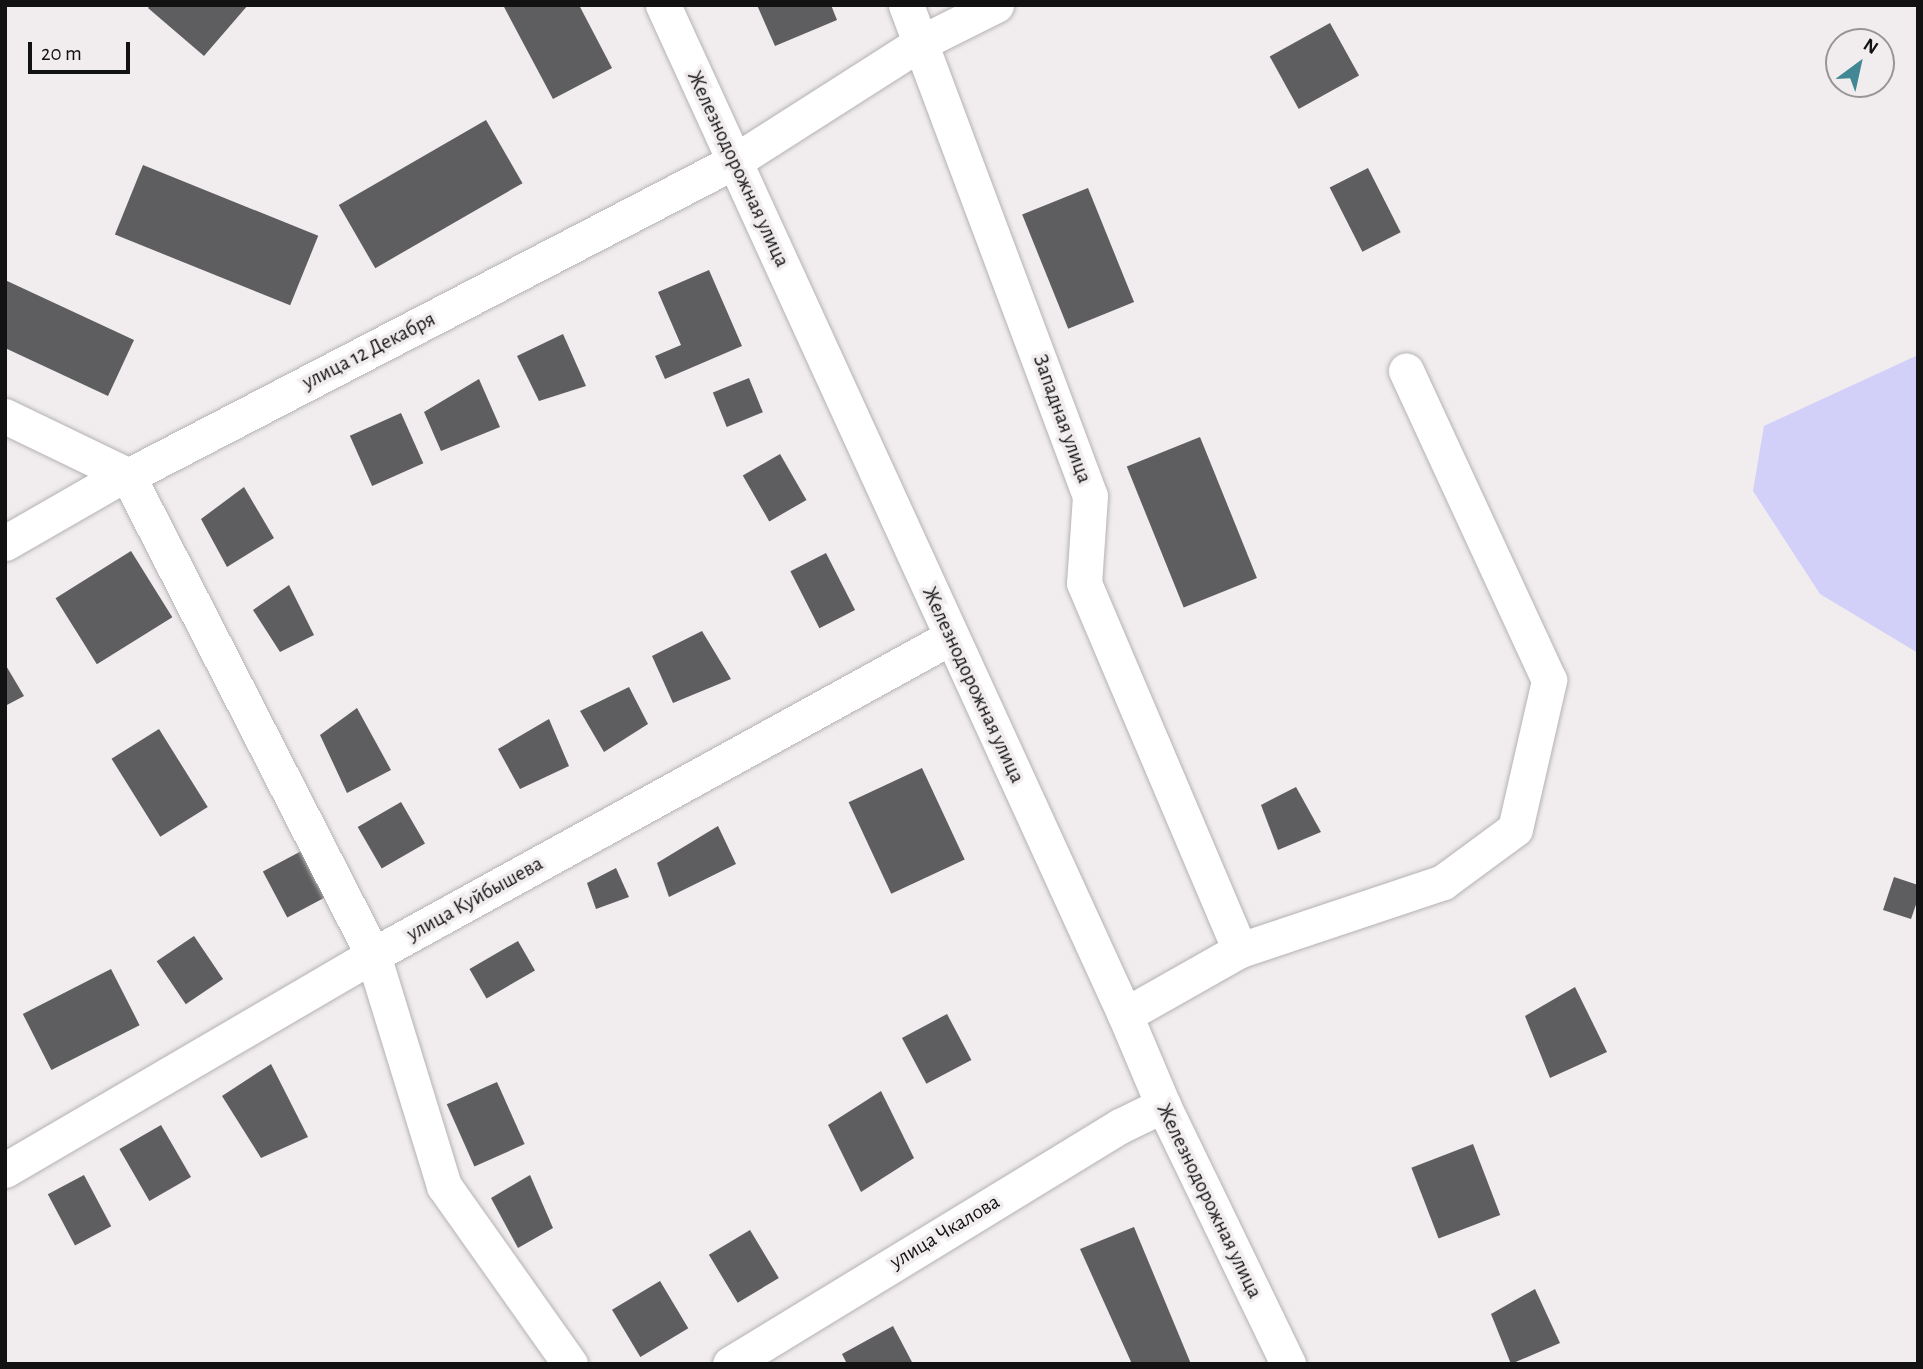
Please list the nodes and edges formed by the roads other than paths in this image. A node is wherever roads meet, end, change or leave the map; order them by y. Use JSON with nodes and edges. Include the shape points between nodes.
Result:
{"nodes":[{"id":1,"x":663,"y":5,"type":"edge"},
{"id":2,"x":906,"y":5,"type":"edge"},
{"id":3,"x":996,"y":5,"type":"edge"},
{"id":4,"x":922,"y":43,"type":"junction"},
{"id":5,"x":735,"y":161,"type":"junction"},
{"id":6,"x":1406,"y":369,"type":"dead end"},
{"id":7,"x":5,"y":416,"type":"edge"},
{"id":8,"x":127,"y":475,"type":"junction"},
{"id":9,"x":5,"y":543,"type":"edge"},
{"id":10,"x":951,"y":637,"type":"junction"},
{"id":11,"x":1240,"y":950,"type":"junction"},
{"id":12,"x":373,"y":955,"type":"junction"},
{"id":13,"x":1125,"y":1015,"type":"junction"},
{"id":14,"x":1163,"y":1105,"type":"junction"},
{"id":15,"x":5,"y":1170,"type":"edge"},
{"id":16,"x":570,"y":1364,"type":"edge"},
{"id":17,"x":730,"y":1364,"type":"edge"},
{"id":18,"x":1288,"y":1364,"type":"edge"}],
"edges":[{"from":1,"to":5,"type":"street","name":"Железнодорожная улица"},
{"from":2,"to":4,"type":"street","name":"Западная улица"},
{"from":3,"to":4,"type":"street","name":"улица 12 Декабря"},
{"from":4,"to":5,"type":"street","name":"улица 12 Декабря"},
{"from":4,"to":11,"type":"street","name":"Западная улица","via":[[1090,496],[1084,583]]},
{"from":5,"to":8,"type":"street","name":"улица 12 Декабря"},
{"from":5,"to":10,"type":"street","name":"Железнодорожная улица"},
{"from":6,"to":11,"type":"street","via":[[1549,680],[1515,829],[1443,881]]},
{"from":7,"to":8,"type":"street"},
{"from":8,"to":9,"type":"street","name":"улица 12 Декабря"},
{"from":8,"to":12,"type":"street"},
{"from":10,"to":12,"type":"street","name":"улица Куйбышева"},
{"from":10,"to":13,"type":"street","name":"Железнодорожная улица"},
{"from":11,"to":13,"type":"street"},
{"from":12,"to":15,"type":"street","name":"улица Куйбышева"},
{"from":12,"to":16,"type":"street","via":[[444,1186]]},
{"from":13,"to":14,"type":"street","name":"Железнодорожная улица"},
{"from":14,"to":17,"type":"street","name":"улица Чкалова","via":[[1120,1126]]},
{"from":14,"to":18,"type":"street","name":"Железнодорожная улица"}]}
